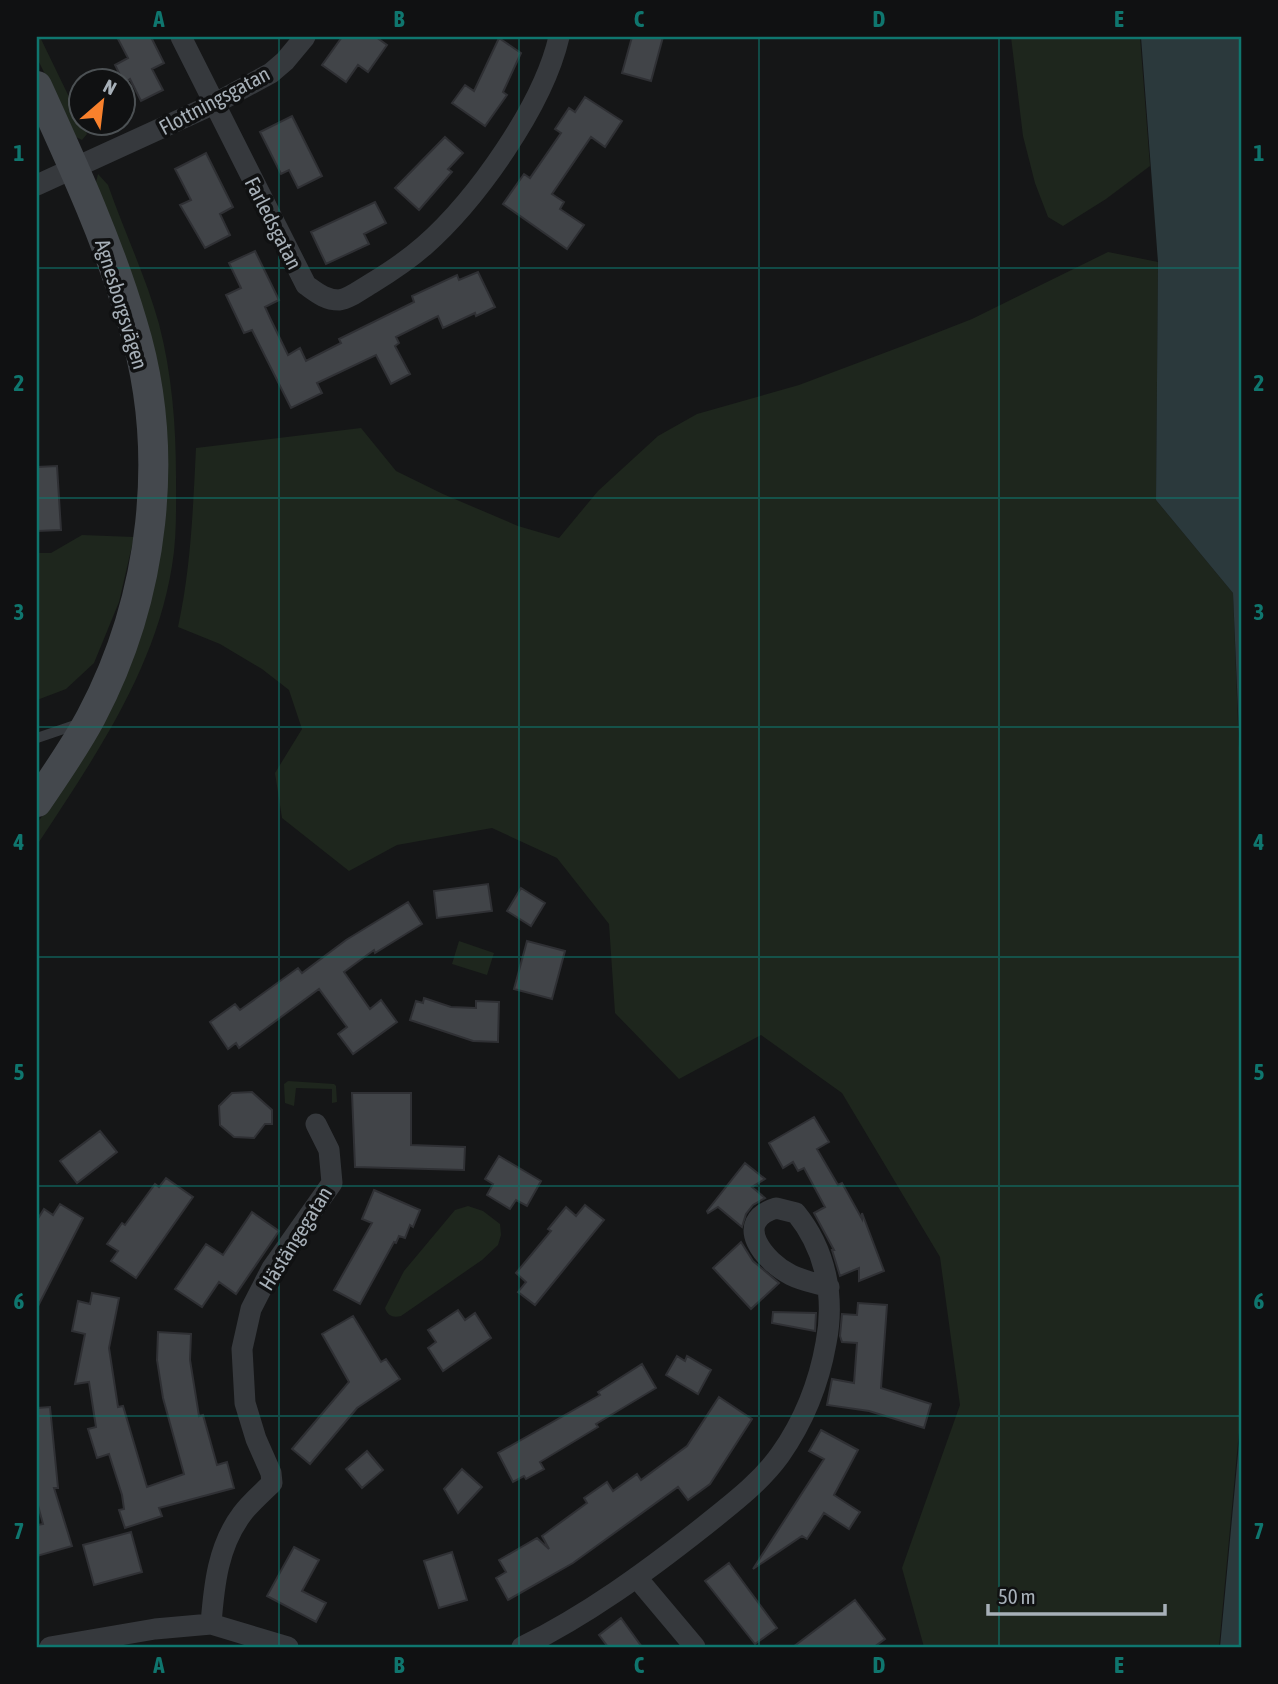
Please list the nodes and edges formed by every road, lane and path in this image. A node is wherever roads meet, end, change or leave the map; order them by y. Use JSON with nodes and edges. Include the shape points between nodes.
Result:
{"nodes":[{"id":1,"x":181,"y":37,"type":"edge"},
{"id":2,"x":305,"y":37,"type":"edge"},
{"id":3,"x":559,"y":37,"type":"edge"},
{"id":4,"x":37,"y":86,"type":"edge"},
{"id":5,"x":214,"y":104,"type":"junction"},
{"id":6,"x":75,"y":169,"type":"junction"},
{"id":7,"x":37,"y":186,"type":"edge"},
{"id":8,"x":90,"y":719,"type":"junction"},
{"id":9,"x":37,"y":738,"type":"edge"},
{"id":10,"x":37,"y":802,"type":"edge"},
{"id":11,"x":316,"y":1124,"type":"dead end"},
{"id":12,"x":829,"y":1287,"type":"dead end"},
{"id":13,"x":637,"y":1578,"type":"junction"},
{"id":14,"x":211,"y":1623,"type":"junction"},
{"id":15,"x":50,"y":1647,"type":"edge"},
{"id":16,"x":288,"y":1647,"type":"edge"},
{"id":17,"x":522,"y":1647,"type":"edge"},
{"id":18,"x":695,"y":1647,"type":"edge"}],
"edges":[{"from":1,"to":5,"type":"street","name":"Farledsgatan"},
{"from":2,"to":5,"type":"street","name":"Flottningsgatan","via":[[271,73]]},
{"from":3,"to":5,"type":"street","name":"Farledsgatan","via":[[534,103],[459,209],[399,266],[341,300],[323,297],[306,285]]},
{"from":4,"to":6,"type":"street","name":"Agnesborgsvägen"},
{"from":5,"to":6,"type":"street","name":"Flottningsgatan"},
{"from":6,"to":7,"type":"street","name":"Flottningsgatan"},
{"from":6,"to":8,"type":"street","name":"Agnesborgsvägen","via":[[133,323],[145,379],[153,466],[151,526],[139,589],[120,652]]},
{"from":8,"to":9,"type":"lane"},
{"from":8,"to":10,"type":"street","name":"Agnesborgsvägen"},
{"from":11,"to":14,"type":"street","name":"Hästängegatan","via":[[329,1150],[332,1183],[272,1268],[251,1309],[242,1349],[246,1403],[272,1483],[243,1512],[222,1552]]},
{"from":12,"to":13,"type":"street","via":[[828,1335],[819,1377],[781,1453],[747,1492]]},
{"from":13,"to":17,"type":"street"},
{"from":13,"to":18,"type":"street"},
{"from":14,"to":15,"type":"street"},
{"from":14,"to":16,"type":"street"}]}
